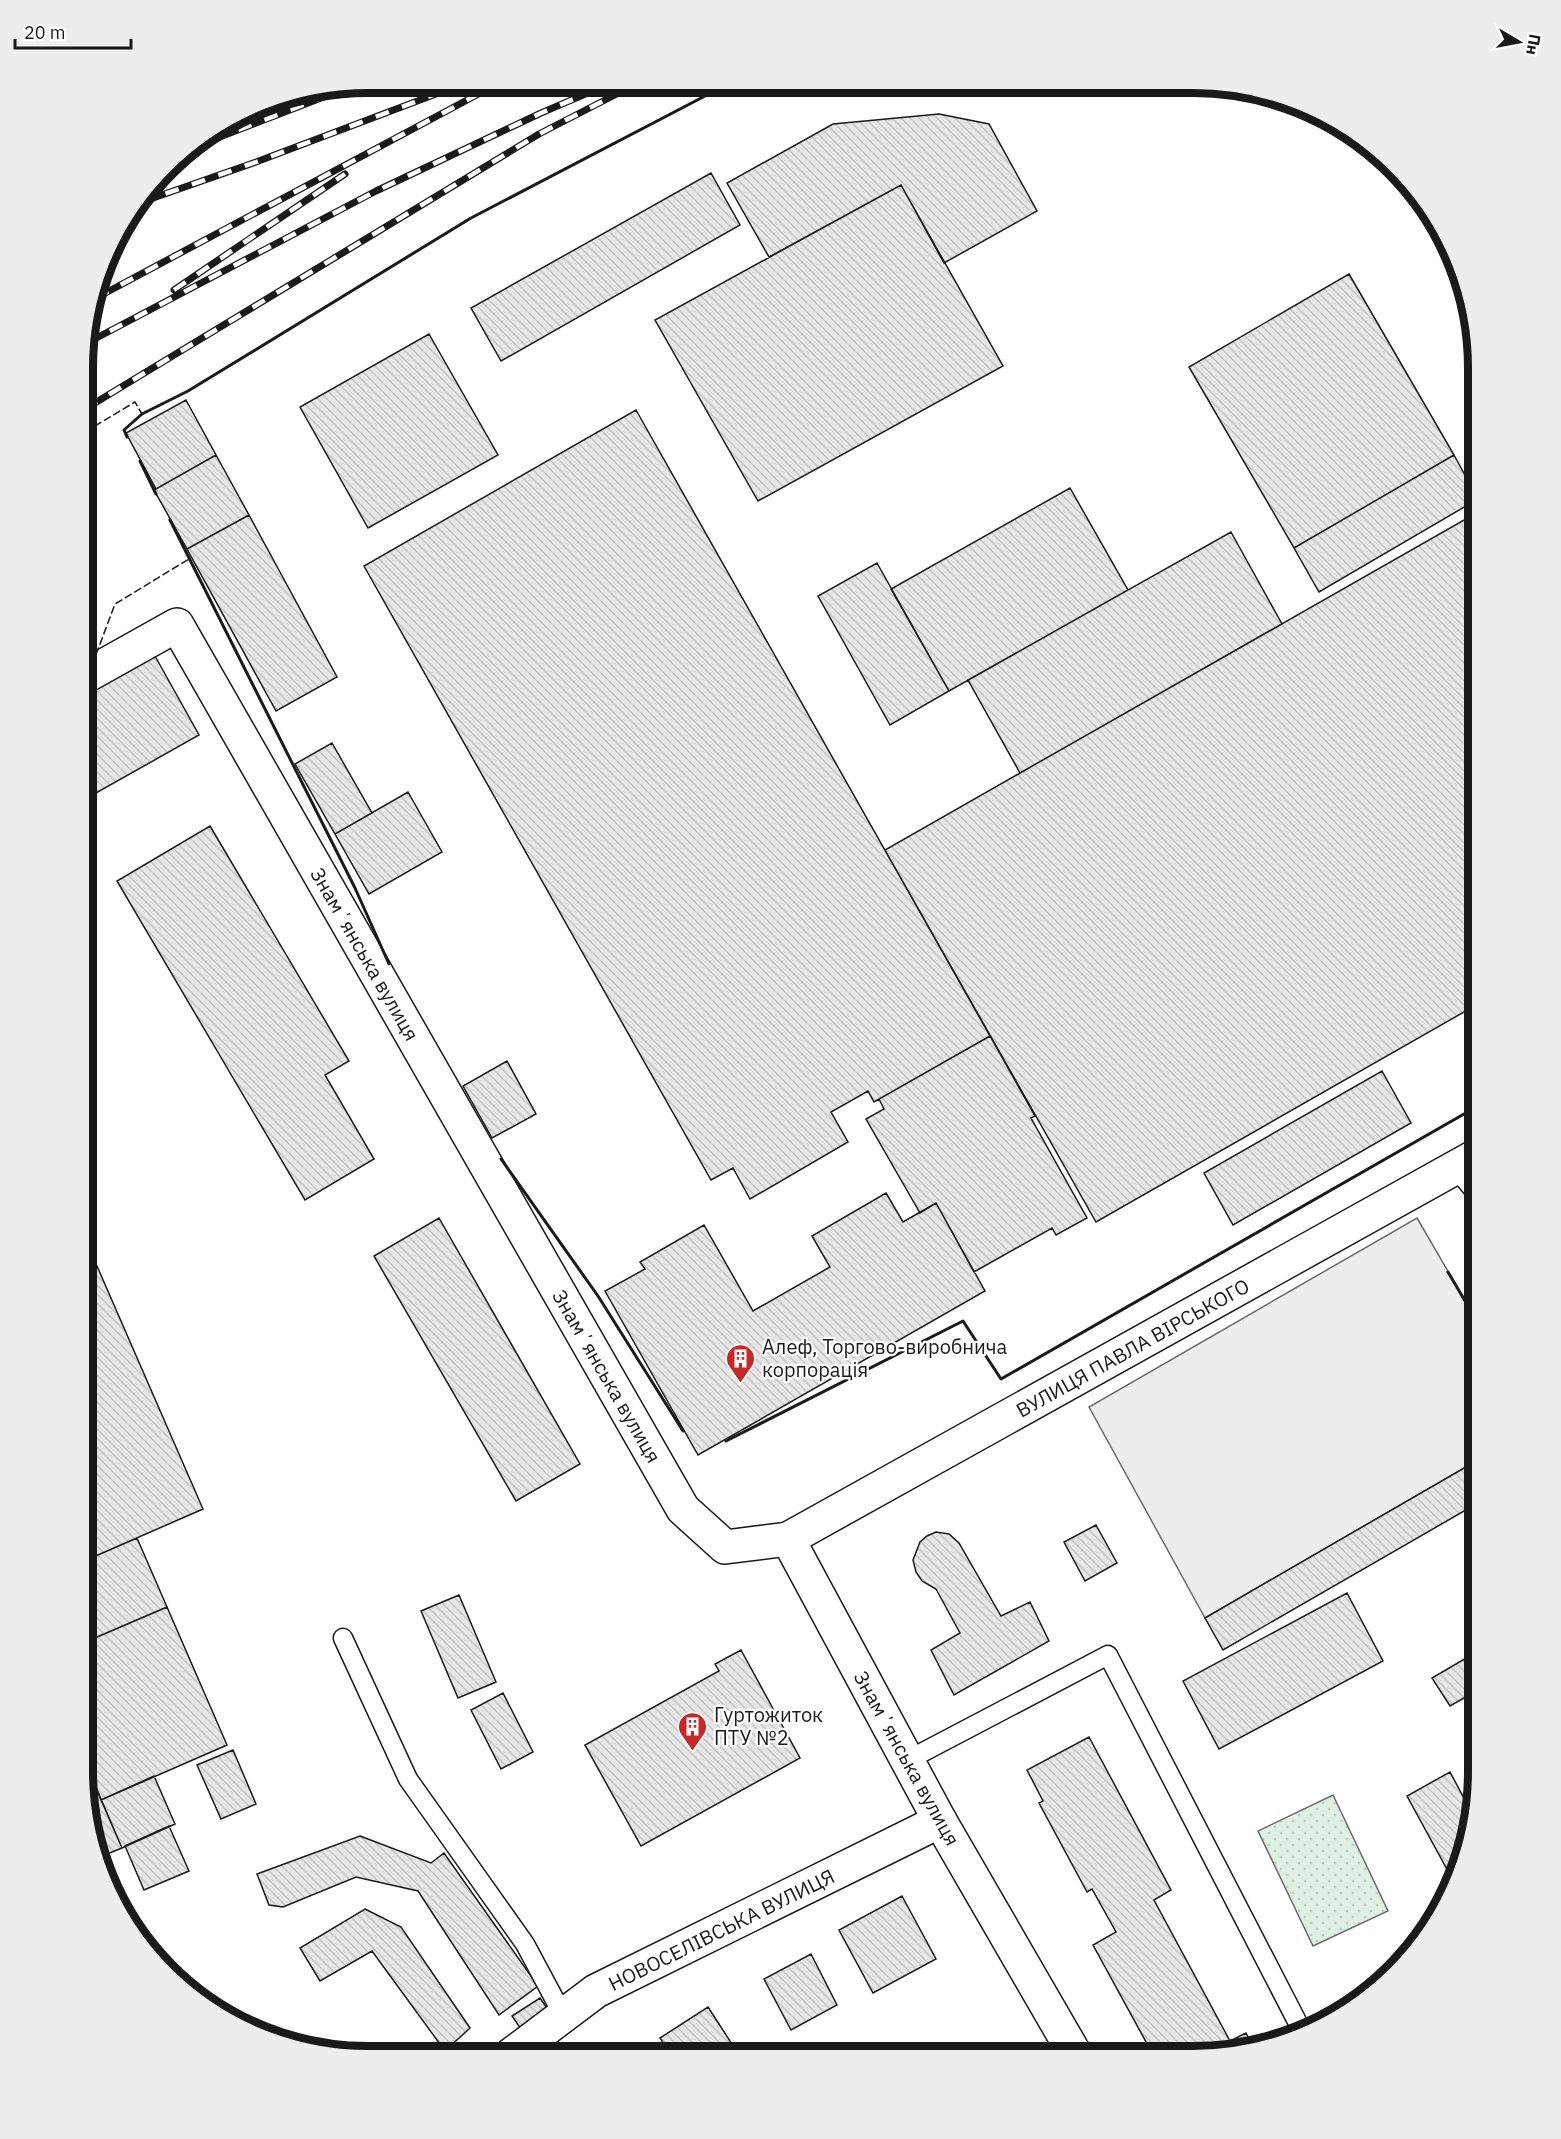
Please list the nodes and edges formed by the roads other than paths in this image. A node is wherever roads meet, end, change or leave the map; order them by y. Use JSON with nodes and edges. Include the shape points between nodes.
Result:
{"nodes":[{"id":1,"x":93,"y":673,"type":"edge"},
{"id":2,"x":1467,"y":1162,"type":"edge"},
{"id":3,"x":788,"y":1539,"type":"junction"},
{"id":4,"x":343,"y":1638,"type":"dead end"},
{"id":5,"x":908,"y":1760,"type":"junction"},
{"id":6,"x":940,"y":1821,"type":"junction"},
{"id":7,"x":563,"y":2015,"type":"junction"},
{"id":8,"x":1299,"y":2025,"type":"edge"},
{"id":9,"x":523,"y":2046,"type":"edge"},
{"id":10,"x":1070,"y":2046,"type":"edge"}],
"edges":[{"from":1,"to":3,"type":"street","name":"Знамʼянська вулиця","via":[[177,625],[683,1509],[725,1546]]},
{"from":2,"to":3,"type":"street","name":"ВУЛИЦЯ ПАВЛА ВІРСЬКОГО"},
{"from":3,"to":5,"type":"street","name":"Знамʼянська вулиця"},
{"from":4,"to":7,"type":"lane","via":[[408,1779],[525,1944]]},
{"from":5,"to":6,"type":"street","name":"Знамʼянська вулиця"},
{"from":5,"to":8,"type":"lane","via":[[1108,1655]]},
{"from":6,"to":7,"type":"street","name":"НОВОСЕЛІВСЬКА ВУЛИЦЯ","via":[[596,1991]]},
{"from":6,"to":10,"type":"street","name":"Знамʼянська вулиця"},
{"from":7,"to":9,"type":"street","name":"НОВОСЕЛІВСЬКА ВУЛИЦЯ"}]}
